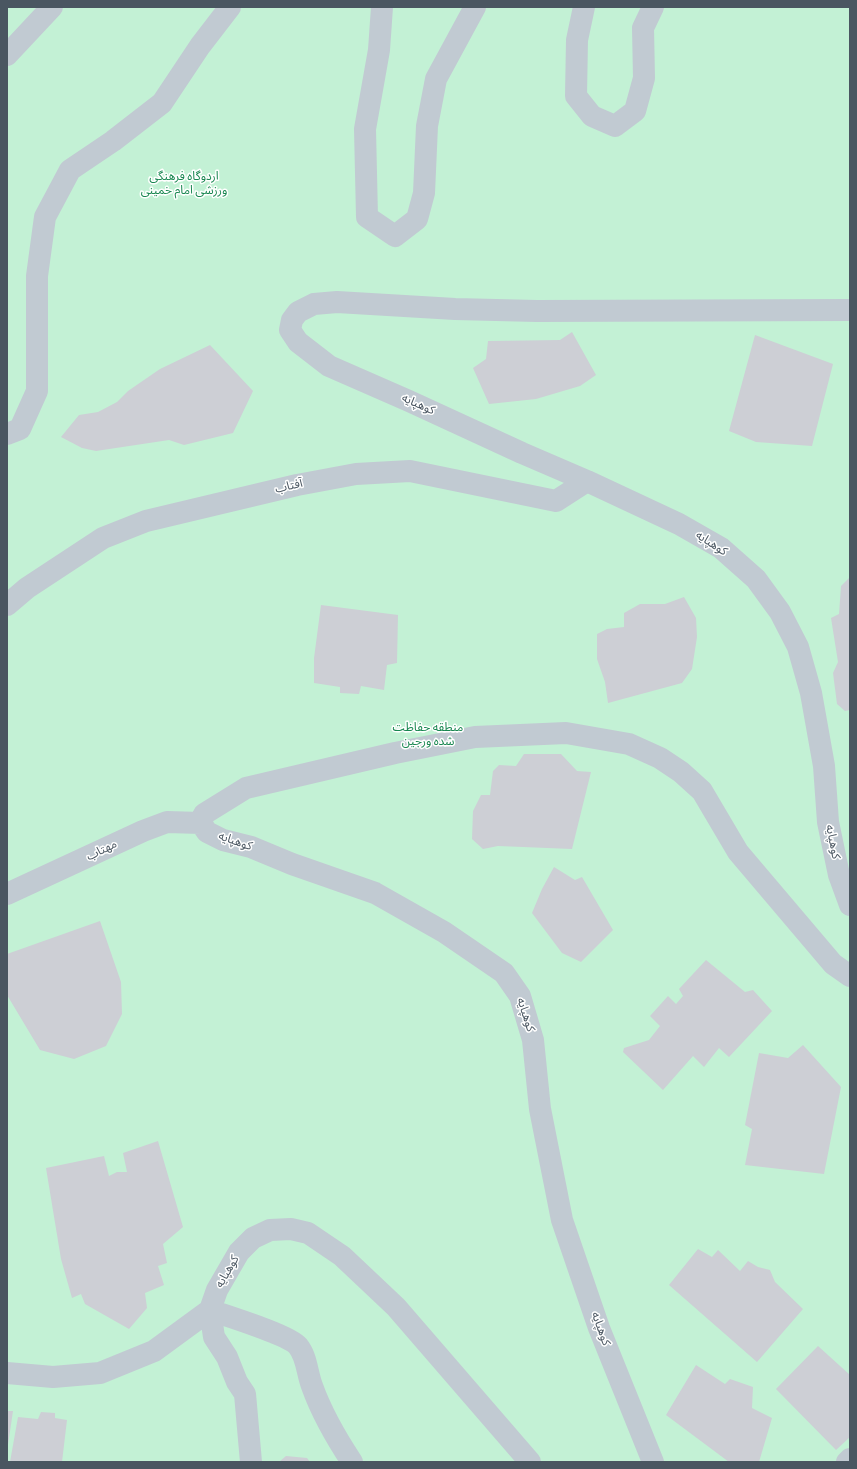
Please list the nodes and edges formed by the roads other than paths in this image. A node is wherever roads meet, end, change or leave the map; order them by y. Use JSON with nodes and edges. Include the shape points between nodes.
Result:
{"nodes":[{"id":1,"x":52,"y":7,"type":"edge"},
{"id":2,"x":230,"y":7,"type":"edge"},
{"id":3,"x":382,"y":7,"type":"edge"},
{"id":4,"x":475,"y":7,"type":"edge"},
{"id":5,"x":584,"y":7,"type":"edge"},
{"id":6,"x":653,"y":7,"type":"edge"},
{"id":7,"x":7,"y":55,"type":"edge"},
{"id":8,"x":850,"y":310,"type":"edge"},
{"id":9,"x":7,"y":434,"type":"edge"},
{"id":10,"x":587,"y":481,"type":"junction"},
{"id":11,"x":7,"y":604,"type":"edge"},
{"id":12,"x":202,"y":823,"type":"junction"},
{"id":13,"x":7,"y":894,"type":"edge"},
{"id":14,"x":850,"y":905,"type":"edge"},
{"id":15,"x":850,"y":976,"type":"edge"},
{"id":16,"x":210,"y":1310,"type":"junction"},
{"id":17,"x":7,"y":1373,"type":"edge"},
{"id":18,"x":850,"y":1459,"type":"edge"},
{"id":19,"x":251,"y":1462,"type":"edge"},
{"id":20,"x":352,"y":1462,"type":"edge"},
{"id":21,"x":530,"y":1462,"type":"edge"},
{"id":22,"x":653,"y":1462,"type":"edge"},
{"id":23,"x":847,"y":1462,"type":"edge"}],
"edges":[{"from":1,"to":7,"type":"street"},
{"from":2,"to":9,"type":"street","via":[[162,103],[70,170],[45,216],[37,276],[37,391],[20,429]]},
{"from":3,"to":4,"type":"street","via":[[365,129],[367,217],[395,236],[417,219],[424,193],[427,126],[436,79]]},
{"from":5,"to":6,"type":"street","via":[[577,40],[576,96],[592,116],[615,126],[635,111],[644,78],[643,28]]},
{"from":8,"to":10,"type":"street","name":"کوهپایه","via":[[537,311],[448,309],[337,302],[314,304],[298,312],[292,320],[290,330],[298,342],[329,366]]},
{"from":10,"to":11,"type":"street","name":"آفتاب","via":[[556,502],[410,471],[356,474],[297,485],[146,521],[103,538]]},
{"from":10,"to":14,"type":"street","name":"کوهپایه","via":[[679,524],[721,548],[756,580],[780,612],[798,647],[810,693],[824,766],[828,822],[839,875]]},
{"from":12,"to":13,"type":"street","name":"مهتاب","via":[[167,822]]},
{"from":12,"to":15,"type":"street","via":[[204,814],[246,788],[395,753],[468,739],[566,733],[629,744],[660,758],[702,791],[738,852],[833,964]]},
{"from":12,"to":22,"type":"street","name":"کوهپایه","via":[[207,832],[223,840],[251,847],[375,893],[444,932],[504,973],[520,996],[533,1040],[540,1109],[562,1220],[599,1328]]},
{"from":16,"to":17,"type":"street","via":[[154,1351],[100,1373],[53,1377]]},
{"from":16,"to":19,"type":"street","name":"کوهپایه","via":[[214,1337],[245,1394]]},
{"from":16,"to":20,"type":"street","via":[[274,1333],[297,1345],[304,1356],[312,1386],[332,1432]]},
{"from":16,"to":21,"type":"street","name":"کوهپایه","via":[[217,1290],[238,1252],[253,1238],[270,1230],[308,1233],[342,1256],[396,1307]]},
{"from":18,"to":23,"type":"street"}]}
